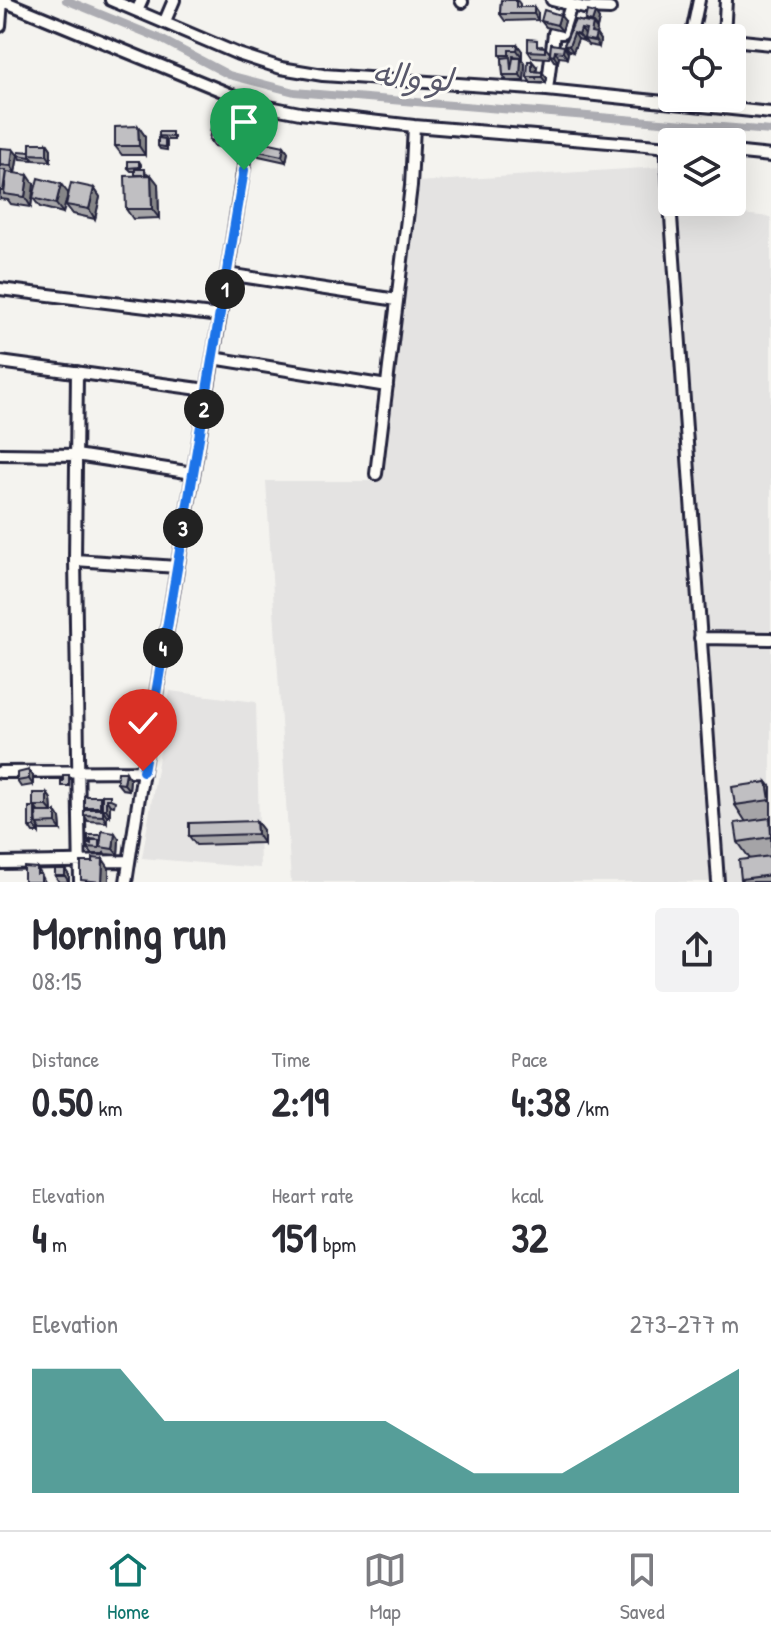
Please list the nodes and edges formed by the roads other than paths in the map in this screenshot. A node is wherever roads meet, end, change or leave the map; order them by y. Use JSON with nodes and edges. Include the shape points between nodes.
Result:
{"nodes":[{"id":1,"x":2,"y":0,"type":"edge"},
{"id":2,"x":111,"y":0,"type":"edge"},
{"id":3,"x":142,"y":0,"type":"edge"},
{"id":4,"x":174,"y":0,"type":"edge"},
{"id":5,"x":552,"y":0,"type":"edge"},
{"id":6,"x":699,"y":0,"type":"edge"},
{"id":7,"x":726,"y":0,"type":"edge"},
{"id":8,"x":571,"y":5,"type":"junction"},
{"id":9,"x":610,"y":9,"type":"dead end"},
{"id":10,"x":137,"y":11,"type":"junction"},
{"id":11,"x":165,"y":21,"type":"junction"},
{"id":12,"x":694,"y":24,"type":"edge"},
{"id":13,"x":725,"y":24,"type":"edge"},
{"id":14,"x":0,"y":26,"type":"edge"},
{"id":15,"x":746,"y":41,"type":"edge"},
{"id":16,"x":771,"y":44,"type":"edge"},
{"id":17,"x":547,"y":90,"type":"junction"},
{"id":18,"x":658,"y":99,"type":"edge"},
{"id":19,"x":254,"y":104,"type":"junction"},
{"id":20,"x":746,"y":109,"type":"edge"},
{"id":21,"x":771,"y":113,"type":"edge"},
{"id":22,"x":414,"y":126,"type":"junction"},
{"id":23,"x":658,"y":146,"type":"edge"},
{"id":24,"x":746,"y":153,"type":"edge"},
{"id":25,"x":771,"y":156,"type":"edge"},
{"id":26,"x":673,"y":216,"type":"edge"},
{"id":27,"x":227,"y":274,"type":"junction"},
{"id":28,"x":0,"y":289,"type":"edge"},
{"id":29,"x":397,"y":300,"type":"junction"},
{"id":30,"x":220,"y":316,"type":"junction"},
{"id":31,"x":213,"y":358,"type":"junction"},
{"id":32,"x":0,"y":362,"type":"edge"},
{"id":33,"x":77,"y":372,"type":"junction"},
{"id":34,"x":387,"y":386,"type":"junction"},
{"id":35,"x":207,"y":390,"type":"junction"},
{"id":36,"x":0,"y":454,"type":"edge"},
{"id":37,"x":76,"y":455,"type":"junction"},
{"id":38,"x":193,"y":473,"type":"junction"},
{"id":39,"x":376,"y":474,"type":"dead end"},
{"id":40,"x":75,"y":560,"type":"junction"},
{"id":41,"x":177,"y":567,"type":"junction"},
{"id":42,"x":700,"y":638,"type":"junction"},
{"id":43,"x":771,"y":639,"type":"edge"},
{"id":44,"x":79,"y":771,"type":"junction"},
{"id":45,"x":143,"y":771,"type":"junction"},
{"id":46,"x":0,"y":772,"type":"edge"},
{"id":47,"x":128,"y":861,"type":"junction"},
{"id":48,"x":80,"y":862,"type":"junction"},
{"id":49,"x":0,"y":863,"type":"edge"},
{"id":50,"x":80,"y":882,"type":"edge"},
{"id":51,"x":126,"y":882,"type":"edge"},
{"id":52,"x":718,"y":882,"type":"edge"}],
"edges":[{"from":1,"to":14,"type":"street"},
{"from":1,"to":19,"type":"street"},
{"from":2,"to":10,"type":"street"},
{"from":3,"to":10,"type":"street"},
{"from":4,"to":11,"type":"street"},
{"from":5,"to":8,"type":"street"},
{"from":6,"to":12,"type":"street"},
{"from":7,"to":13,"type":"street"},
{"from":8,"to":9,"type":"street"},
{"from":8,"to":17,"type":"street","via":[[562,33],[554,33]]},
{"from":10,"to":11,"type":"street"},
{"from":11,"to":17,"type":"street","via":[[281,68]]},
{"from":15,"to":16,"type":"street"},
{"from":17,"to":18,"type":"street"},
{"from":19,"to":22,"type":"street"},
{"from":19,"to":27,"type":"street"},
{"from":20,"to":21,"type":"street"},
{"from":22,"to":23,"type":"street"},
{"from":22,"to":29,"type":"street"},
{"from":24,"to":25,"type":"street"},
{"from":26,"to":42,"type":"street"},
{"from":27,"to":29,"type":"street"},
{"from":27,"to":30,"type":"street"},
{"from":28,"to":30,"type":"street"},
{"from":29,"to":34,"type":"street"},
{"from":30,"to":31,"type":"street"},
{"from":31,"to":34,"type":"street"},
{"from":31,"to":35,"type":"street"},
{"from":32,"to":33,"type":"street"},
{"from":33,"to":35,"type":"street"},
{"from":33,"to":37,"type":"street"},
{"from":34,"to":39,"type":"street"},
{"from":35,"to":38,"type":"street"},
{"from":36,"to":37,"type":"street"},
{"from":37,"to":38,"type":"street"},
{"from":37,"to":40,"type":"street"},
{"from":38,"to":41,"type":"street"},
{"from":40,"to":41,"type":"street"},
{"from":40,"to":44,"type":"street"},
{"from":41,"to":45,"type":"street"},
{"from":42,"to":43,"type":"street"},
{"from":42,"to":52,"type":"street"},
{"from":44,"to":45,"type":"street"},
{"from":44,"to":46,"type":"street"},
{"from":44,"to":48,"type":"street"},
{"from":45,"to":47,"type":"street"},
{"from":47,"to":48,"type":"street"},
{"from":47,"to":51,"type":"street"},
{"from":48,"to":49,"type":"street"},
{"from":48,"to":50,"type":"street"}]}
